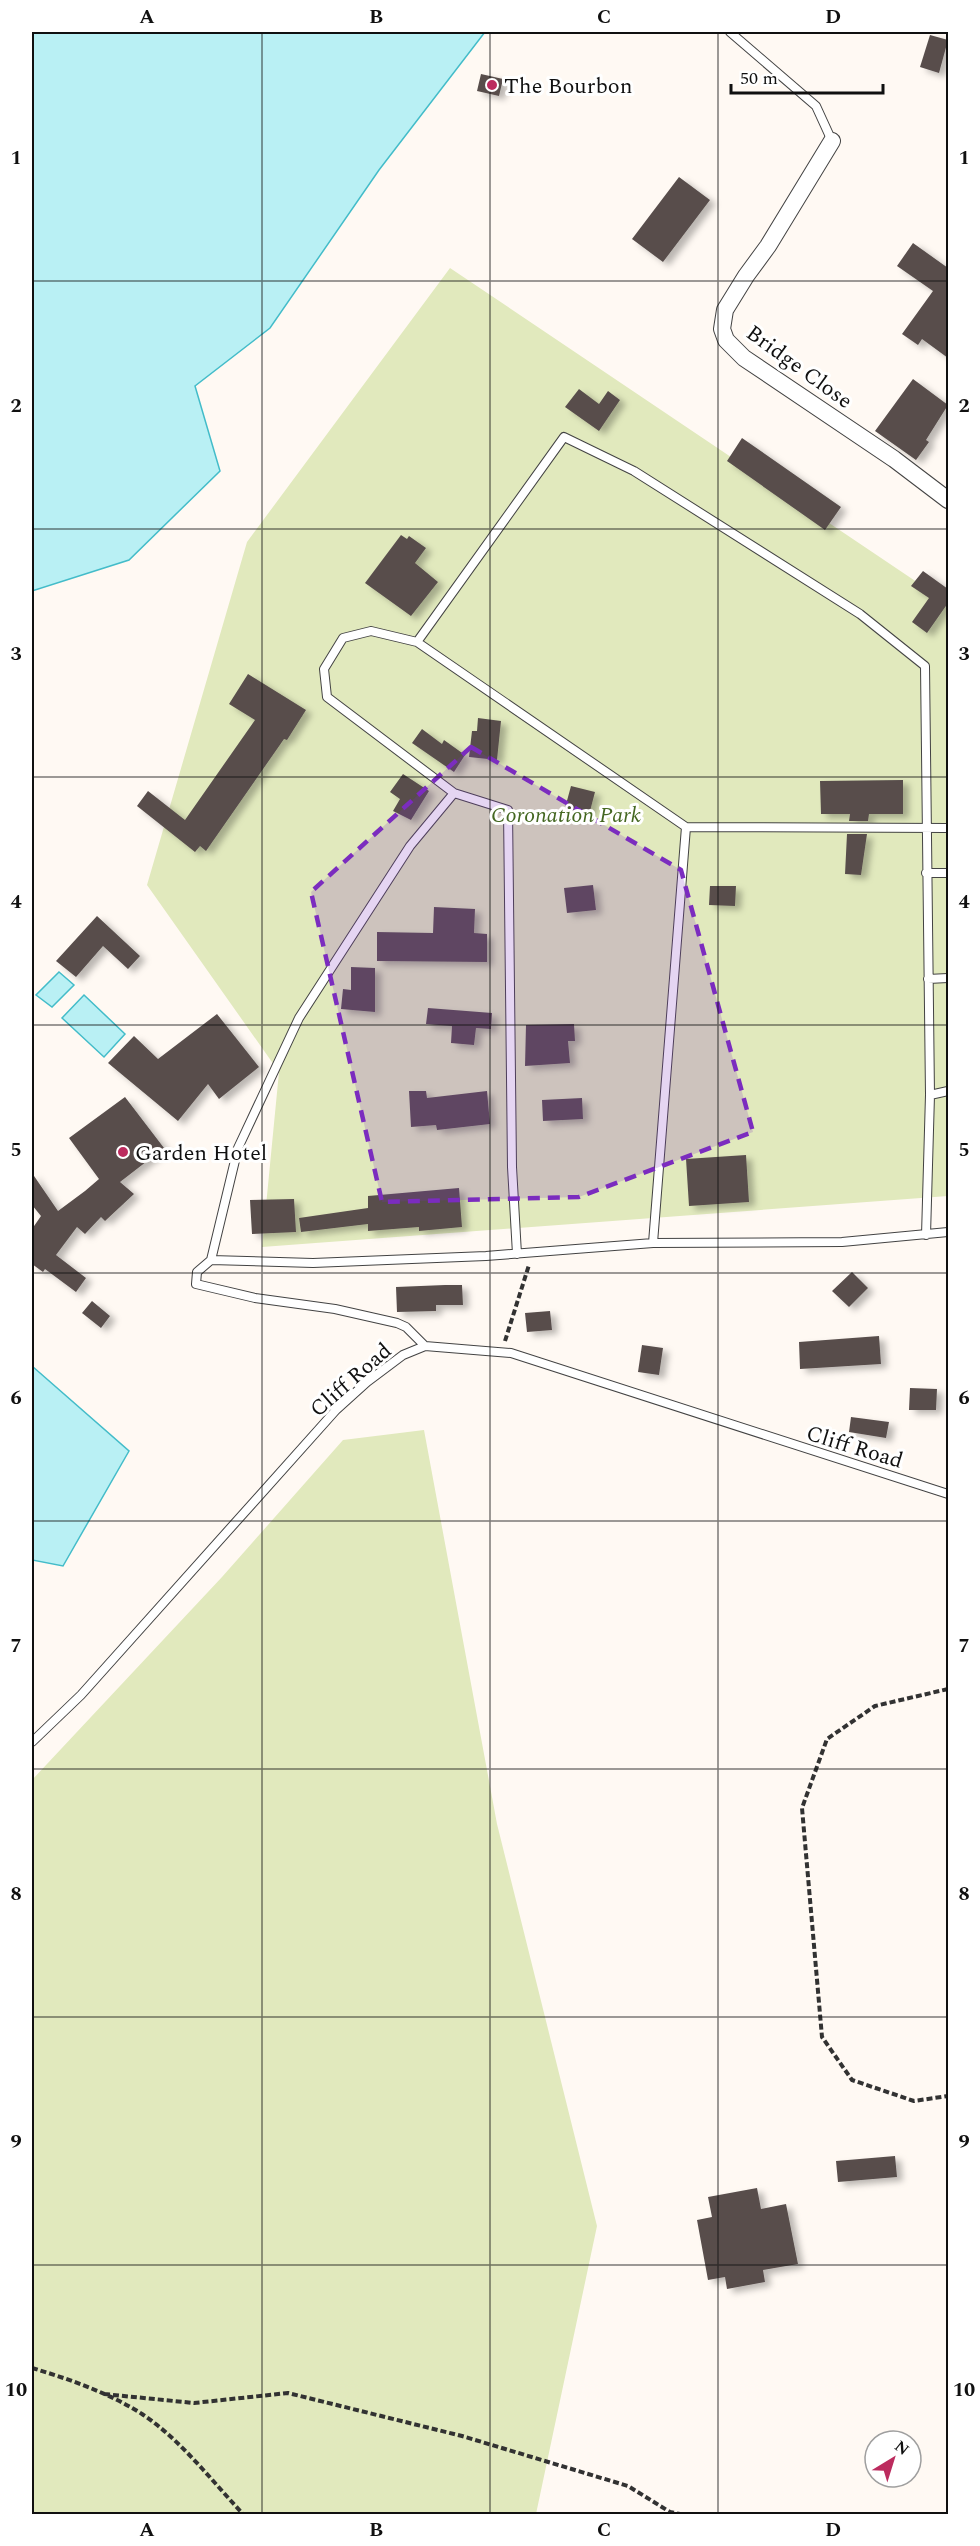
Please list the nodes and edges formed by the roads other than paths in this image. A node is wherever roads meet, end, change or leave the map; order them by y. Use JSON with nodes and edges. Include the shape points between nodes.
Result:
{"nodes":[{"id":1,"x":730,"y":32,"type":"edge"},
{"id":2,"x":832,"y":141,"type":"joint"},
{"id":3,"x":948,"y":500,"type":"edge"},
{"id":4,"x":417,"y":642,"type":"junction"},
{"id":5,"x":454,"y":793,"type":"junction"},
{"id":6,"x":686,"y":827,"type":"junction"},
{"id":7,"x":926,"y":828,"type":"junction"},
{"id":8,"x":948,"y":828,"type":"edge"},
{"id":9,"x":926,"y":873,"type":"junction"},
{"id":10,"x":948,"y":873,"type":"edge"},
{"id":11,"x":948,"y":978,"type":"edge"},
{"id":12,"x":928,"y":979,"type":"junction"},
{"id":13,"x":948,"y":1091,"type":"edge"},
{"id":14,"x":930,"y":1095,"type":"junction"},
{"id":15,"x":948,"y":1232,"type":"edge"},
{"id":16,"x":926,"y":1235,"type":"junction"},
{"id":17,"x":653,"y":1243,"type":"junction"},
{"id":18,"x":518,"y":1254,"type":"junction"},
{"id":19,"x":211,"y":1260,"type":"junction"},
{"id":20,"x":425,"y":1346,"type":"junction"},
{"id":21,"x":948,"y":1494,"type":"edge"},
{"id":22,"x":32,"y":1742,"type":"edge"}],
"edges":[{"from":1,"to":2,"type":"lane","via":[[816,106]]},
{"from":2,"to":3,"type":"street","name":"Bridge Close","via":[[726,310],[722,329],[726,340],[744,358]]},
{"from":4,"to":5,"type":"lane","via":[[371,631],[343,638],[324,669],[327,697]]},
{"from":4,"to":6,"type":"lane"},
{"from":4,"to":7,"type":"lane","via":[[564,437],[634,471],[860,614],[925,666]]},
{"from":5,"to":18,"type":"lane","via":[[508,810],[512,1167]]},
{"from":5,"to":19,"type":"lane","via":[[410,846],[299,1018],[238,1148]]},
{"from":6,"to":7,"type":"lane"},
{"from":6,"to":17,"type":"lane"},
{"from":7,"to":8,"type":"lane"},
{"from":7,"to":9,"type":"lane"},
{"from":9,"to":10,"type":"lane"},
{"from":9,"to":12,"type":"lane"},
{"from":11,"to":12,"type":"lane"},
{"from":12,"to":14,"type":"lane"},
{"from":13,"to":14,"type":"lane"},
{"from":14,"to":16,"type":"lane"},
{"from":15,"to":16,"type":"lane"},
{"from":16,"to":17,"type":"lane","via":[[842,1242]]},
{"from":17,"to":18,"type":"lane"},
{"from":18,"to":19,"type":"lane","via":[[313,1263]]},
{"from":19,"to":20,"type":"lane","via":[[197,1272],[196,1284],[397,1323]]},
{"from":20,"to":21,"type":"lane","name":"Cliff Road","via":[[511,1353]]},
{"from":20,"to":22,"type":"lane","name":"Cliff Road","via":[[403,1355],[336,1410],[81,1695]]}]}
